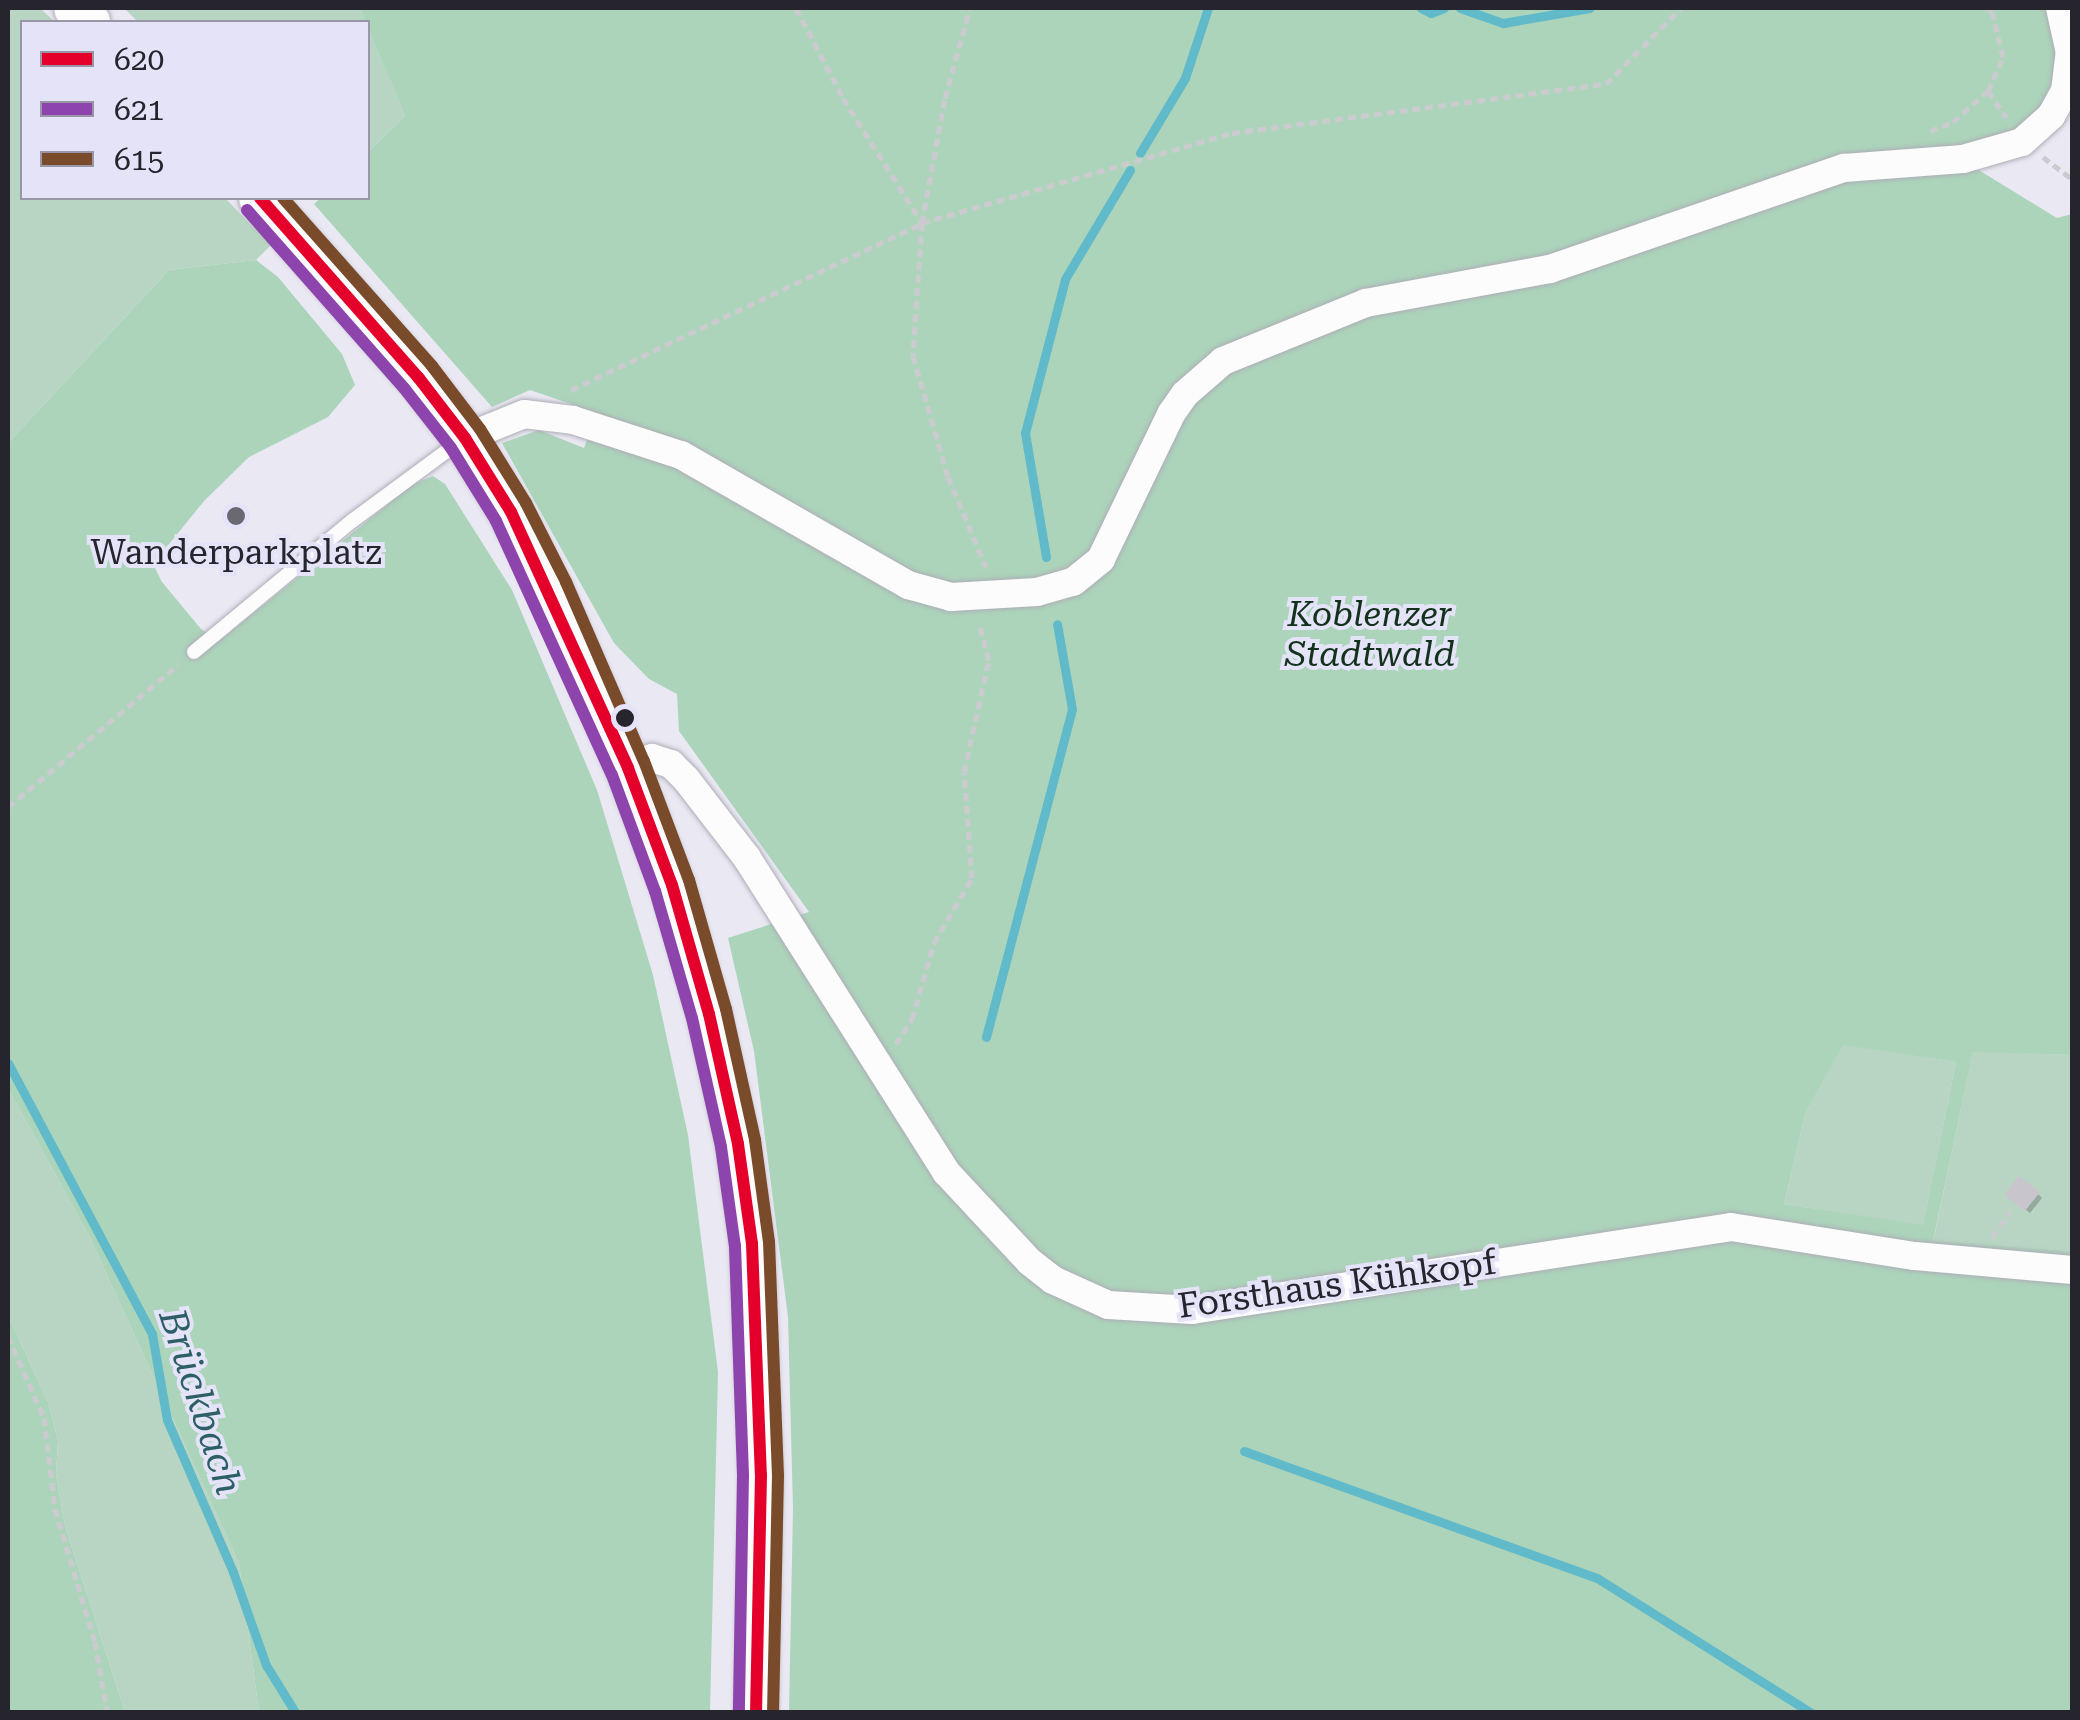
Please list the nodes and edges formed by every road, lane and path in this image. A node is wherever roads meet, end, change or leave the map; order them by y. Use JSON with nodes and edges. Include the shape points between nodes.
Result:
{"nodes":[{"id":1,"x":796,"y":8,"type":"edge"},
{"id":2,"x":970,"y":8,"type":"edge"},
{"id":3,"x":1681,"y":8,"type":"edge"},
{"id":4,"x":1987,"y":8,"type":"edge"},
{"id":5,"x":2060,"y":8,"type":"edge"},
{"id":6,"x":1918,"y":136,"type":"dead end"},
{"id":7,"x":262,"y":200,"type":"edge"},
{"id":8,"x":922,"y":223,"type":"junction"},
{"id":9,"x":524,"y":414,"type":"junction"},
{"id":10,"x":465,"y":438,"type":"junction"},
{"id":11,"x":986,"y":598,"type":"junction"},
{"id":12,"x":194,"y":652,"type":"joint"},
{"id":13,"x":628,"y":768,"type":"junction"},
{"id":14,"x":8,"y":807,"type":"edge"},
{"id":15,"x":881,"y":1068,"type":"junction"},
{"id":16,"x":2011,"y":1211,"type":"dead end"},
{"id":17,"x":1986,"y":1244,"type":"dead end"},
{"id":18,"x":2072,"y":1270,"type":"edge"},
{"id":19,"x":8,"y":1336,"type":"edge"},
{"id":20,"x":107,"y":1712,"type":"edge"},
{"id":21,"x":756,"y":1712,"type":"edge"}],
"edges":[{"from":1,"to":8,"type":"path"},
{"from":2,"to":8,"type":"path"},
{"from":3,"to":8,"type":"path","via":[[1606,84],[1232,134]]},
{"from":4,"to":6,"type":"path","via":[[2002,57],[1988,91],[1953,122]]},
{"from":5,"to":11,"type":"street","via":[[2070,52],[2066,91],[2056,119],[2022,142],[1991,153],[1844,168],[1550,269],[1366,303],[1246,349],[1203,377],[1171,414],[1122,524],[1089,572],[1037,592]]},
{"from":7,"to":10,"type":"main road"},
{"from":8,"to":9,"type":"path"},
{"from":8,"to":11,"type":"path","via":[[912,356]]},
{"from":9,"to":10,"type":"street"},
{"from":9,"to":11,"type":"street","via":[[573,420],[681,454],[908,585]]},
{"from":10,"to":12,"type":"lane"},
{"from":10,"to":13,"type":"main road","via":[[550,589]]},
{"from":11,"to":15,"type":"path","via":[[989,660],[964,772],[972,878],[934,942],[912,1019]]},
{"from":12,"to":14,"type":"path"},
{"from":13,"to":15,"type":"street","name":"Forsthaus Kühkopf","via":[[652,758],[671,764],[712,810]]},
{"from":13,"to":21,"type":"main road","via":[[672,885],[709,1014],[745,1194],[760,1368]]},
{"from":15,"to":18,"type":"street","name":"Forsthaus Kühkopf","via":[[946,1172],[993,1226],[1052,1280],[1108,1305],[1192,1310],[1731,1227],[1915,1256]]},
{"from":16,"to":17,"type":"path"},
{"from":19,"to":20,"type":"path","via":[[44,1418],[54,1509],[95,1642]]}]}
